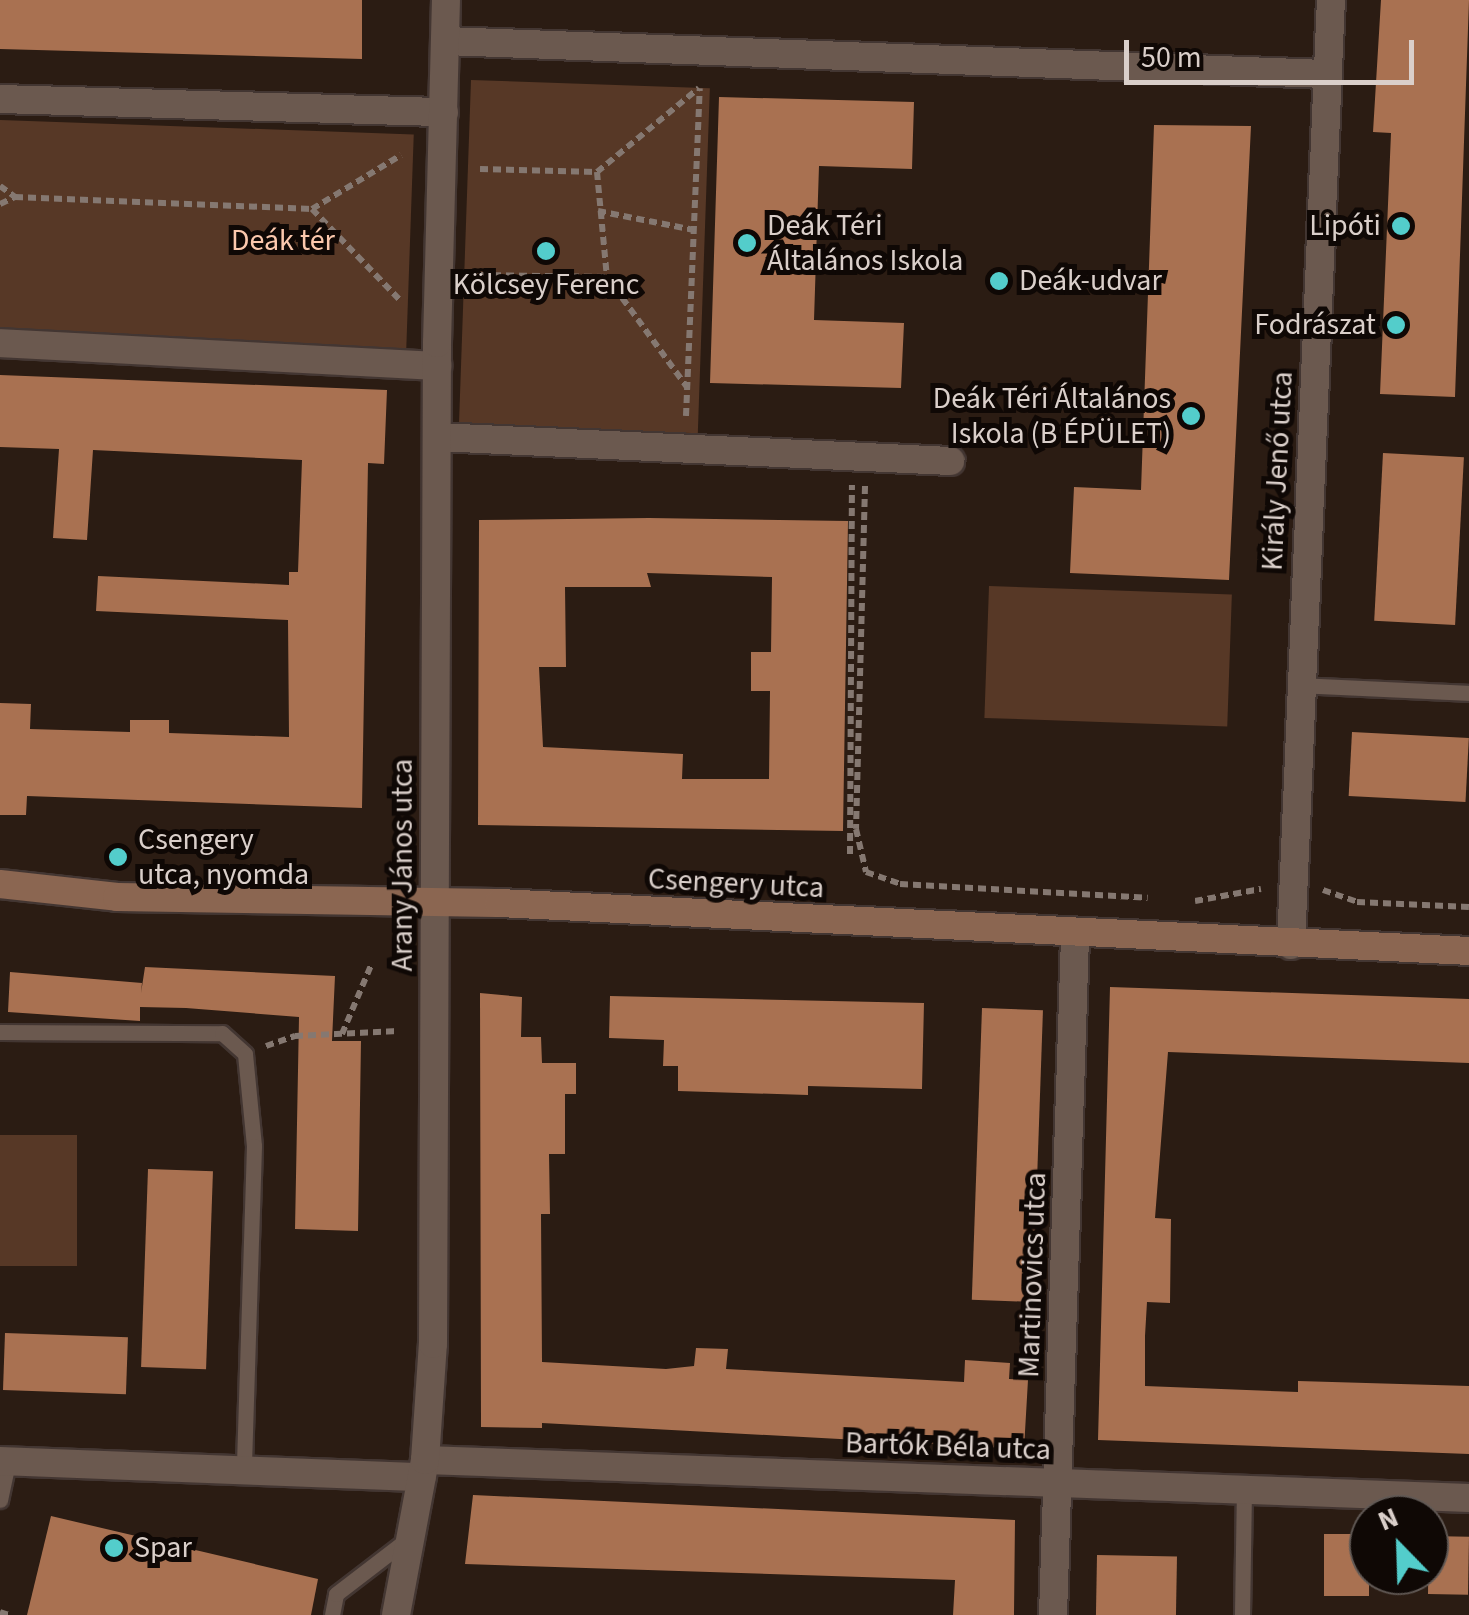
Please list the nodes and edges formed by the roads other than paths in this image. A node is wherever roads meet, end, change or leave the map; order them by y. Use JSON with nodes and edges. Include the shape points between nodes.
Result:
{"nodes":[{"id":1,"x":446,"y":0,"type":"edge"},
{"id":2,"x":1331,"y":0,"type":"edge"},
{"id":3,"x":446,"y":40,"type":"junction"},
{"id":4,"x":1326,"y":74,"type":"junction"},
{"id":5,"x":0,"y":100,"type":"edge"},
{"id":6,"x":444,"y":112,"type":"junction"},
{"id":7,"x":0,"y":344,"type":"edge"},
{"id":8,"x":437,"y":366,"type":"junction"},
{"id":9,"x":438,"y":437,"type":"junction"},
{"id":10,"x":950,"y":461,"type":"dead end"},
{"id":11,"x":1298,"y":685,"type":"junction"},
{"id":12,"x":1469,"y":694,"type":"edge"},
{"id":13,"x":0,"y":884,"type":"edge"},
{"id":14,"x":435,"y":903,"type":"junction"},
{"id":15,"x":1075,"y":937,"type":"junction"},
{"id":16,"x":1290,"y":944,"type":"junction"},
{"id":17,"x":1469,"y":951,"type":"edge"},
{"id":18,"x":0,"y":1032,"type":"edge"},
{"id":19,"x":4,"y":1461,"type":"edge"},
{"id":20,"x":424,"y":1469,"type":"junction"},
{"id":21,"x":244,"y":1473,"type":"junction"},
{"id":22,"x":1059,"y":1482,"type":"junction"},
{"id":23,"x":1244,"y":1491,"type":"junction"},
{"id":24,"x":1469,"y":1498,"type":"edge"},
{"id":25,"x":0,"y":1500,"type":"edge"},
{"id":26,"x":409,"y":1538,"type":"junction"},
{"id":27,"x":332,"y":1615,"type":"edge"},
{"id":28,"x":396,"y":1615,"type":"edge"},
{"id":29,"x":1053,"y":1615,"type":"edge"},
{"id":30,"x":1242,"y":1615,"type":"edge"}],
"edges":[{"from":1,"to":3,"type":"street","name":"Arany János utca"},
{"from":2,"to":4,"type":"street","name":"Király Jenő utca"},
{"from":3,"to":4,"type":"street"},
{"from":3,"to":6,"type":"street","name":"Arany János utca"},
{"from":4,"to":11,"type":"street","name":"Király Jenő utca"},
{"from":5,"to":6,"type":"street"},
{"from":6,"to":8,"type":"street","name":"Arany János utca"},
{"from":7,"to":8,"type":"street"},
{"from":8,"to":9,"type":"street","name":"Arany János utca"},
{"from":9,"to":10,"type":"street"},
{"from":9,"to":14,"type":"street","name":"Arany János utca"},
{"from":11,"to":12,"type":"lane"},
{"from":11,"to":16,"type":"street","name":"Király Jenő utca"},
{"from":13,"to":14,"type":"main road","name":"Csengery utca","via":[[117,897]]},
{"from":14,"to":15,"type":"main road","name":"Csengery utca"},
{"from":14,"to":20,"type":"street","name":"Arany János utca","via":[[433,1344]]},
{"from":15,"to":16,"type":"main road","name":"Csengery utca"},
{"from":15,"to":22,"type":"street","name":"Martinovics utca"},
{"from":16,"to":17,"type":"main road","name":"Csengery utca"},
{"from":18,"to":21,"type":"lane","via":[[222,1033],[245,1054],[254,1146]]},
{"from":19,"to":21,"type":"street","name":"Bartók Béla utca"},
{"from":19,"to":25,"type":"lane"},
{"from":20,"to":21,"type":"street","name":"Bartók Béla utca"},
{"from":20,"to":22,"type":"street","name":"Bartók Béla utca"},
{"from":20,"to":26,"type":"street","name":"Arany János utca"},
{"from":22,"to":23,"type":"street","name":"Bartók Béla utca"},
{"from":22,"to":29,"type":"street","name":"Martinovics utca"},
{"from":23,"to":24,"type":"street","name":"Bartók Béla utca"},
{"from":23,"to":30,"type":"lane"},
{"from":26,"to":27,"type":"lane","via":[[336,1594]]},
{"from":26,"to":28,"type":"street","name":"Arany János utca"}]}
